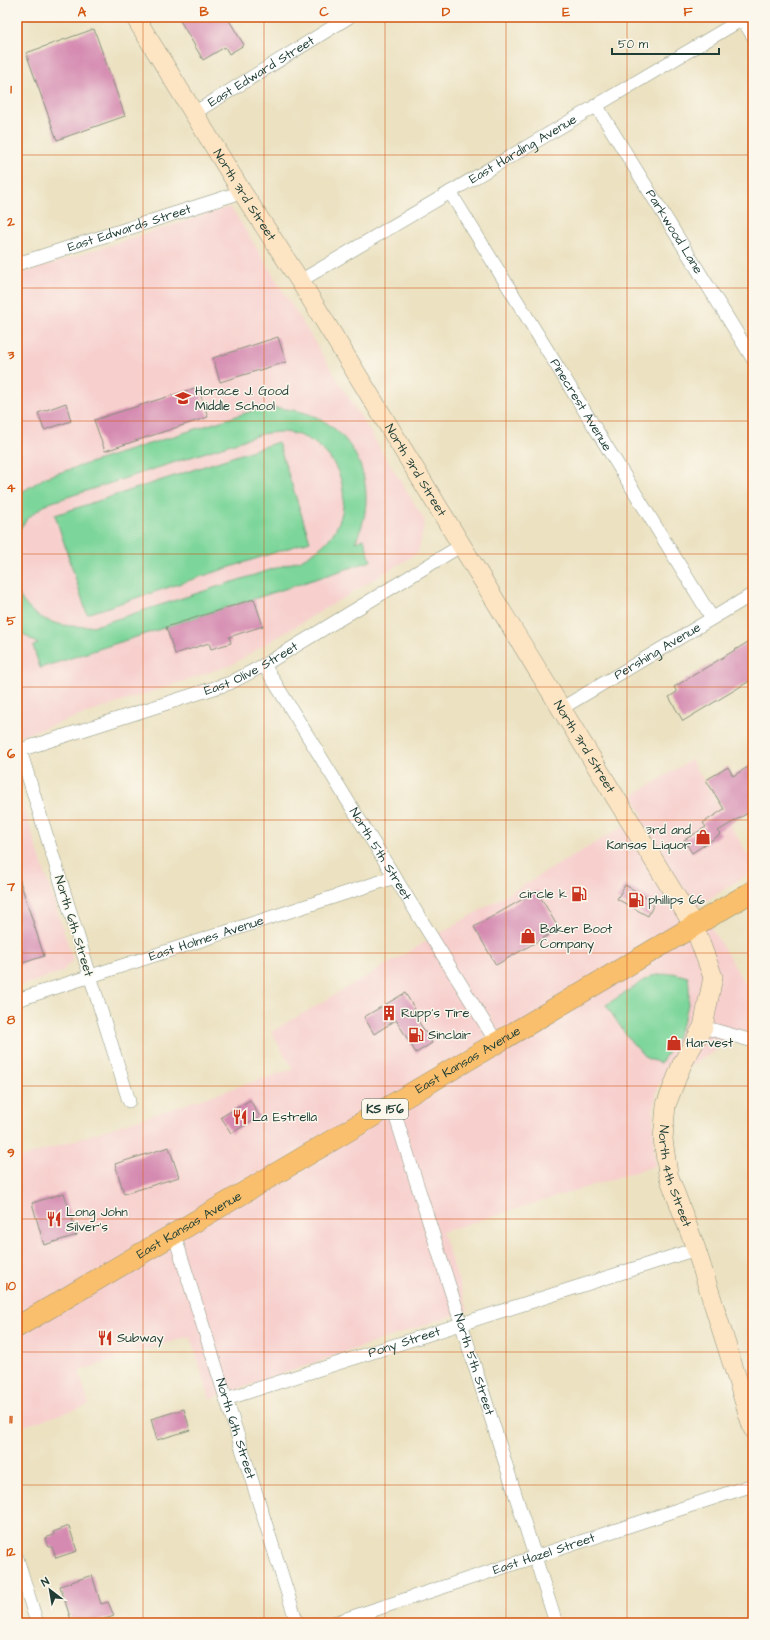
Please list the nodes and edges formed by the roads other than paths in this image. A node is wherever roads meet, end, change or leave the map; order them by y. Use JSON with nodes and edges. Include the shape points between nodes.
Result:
{"nodes":[{"id":1,"x":134,"y":17,"type":"edge"},
{"id":2,"x":349,"y":17,"type":"edge"},
{"id":3,"x":743,"y":18,"type":"edge"},
{"id":4,"x":753,"y":36,"type":"edge"},
{"id":5,"x":596,"y":105,"type":"junction"},
{"id":6,"x":194,"y":113,"type":"junction"},
{"id":7,"x":242,"y":192,"type":"junction"},
{"id":8,"x":450,"y":192,"type":"junction"},
{"id":9,"x":17,"y":264,"type":"edge"},
{"id":10,"x":300,"y":281,"type":"junction"},
{"id":11,"x":753,"y":359,"type":"edge"},
{"id":12,"x":462,"y":545,"type":"junction"},
{"id":13,"x":753,"y":594,"type":"edge"},
{"id":14,"x":712,"y":618,"type":"junction"},
{"id":15,"x":264,"y":665,"type":"junction"},
{"id":16,"x":562,"y":708,"type":"junction"},
{"id":17,"x":20,"y":750,"type":"joint"},
{"id":18,"x":395,"y":877,"type":"junction"},
{"id":19,"x":753,"y":891,"type":"edge"},
{"id":20,"x":694,"y":926,"type":"junction"},
{"id":21,"x":90,"y":976,"type":"junction"},
{"id":22,"x":17,"y":1000,"type":"edge"},
{"id":23,"x":703,"y":1027,"type":"junction"},
{"id":24,"x":753,"y":1041,"type":"edge"},
{"id":25,"x":497,"y":1043,"type":"junction"},
{"id":26,"x":129,"y":1101,"type":"dead end"},
{"id":27,"x":392,"y":1105,"type":"junction"},
{"id":28,"x":174,"y":1234,"type":"junction"},
{"id":29,"x":696,"y":1249,"type":"junction"},
{"id":30,"x":460,"y":1324,"type":"junction"},
{"id":31,"x":17,"y":1328,"type":"edge"},
{"id":32,"x":226,"y":1399,"type":"junction"},
{"id":33,"x":753,"y":1429,"type":"edge"},
{"id":34,"x":753,"y":1485,"type":"edge"},
{"id":35,"x":535,"y":1557,"type":"junction"},
{"id":36,"x":17,"y":1558,"type":"edge"},
{"id":37,"x":37,"y":1623,"type":"edge"},
{"id":38,"x":297,"y":1623,"type":"edge"},
{"id":39,"x":334,"y":1623,"type":"edge"},
{"id":40,"x":556,"y":1623,"type":"edge"}],
"edges":[{"from":1,"to":6,"type":"main road","name":"North 3rd Street"},
{"from":2,"to":6,"type":"street","name":"East Edward Street"},
{"from":3,"to":4,"type":"street"},
{"from":3,"to":5,"type":"street","name":"East Harding Avenue"},
{"from":5,"to":8,"type":"street","name":"East Harding Avenue"},
{"from":5,"to":11,"type":"street","name":"Parkwood Lane"},
{"from":6,"to":7,"type":"main road","name":"North 3rd Street"},
{"from":7,"to":9,"type":"street","name":"East Edwards Street"},
{"from":7,"to":10,"type":"main road","name":"North 3rd Street"},
{"from":8,"to":10,"type":"street","name":"East Harding Avenue"},
{"from":8,"to":14,"type":"street","name":"Pinecrest Avenue"},
{"from":10,"to":12,"type":"main road","name":"North 3rd Street"},
{"from":12,"to":15,"type":"street","name":"East Olive Street"},
{"from":12,"to":16,"type":"main road","name":"North 3rd Street"},
{"from":13,"to":14,"type":"street","name":"Pershing Avenue"},
{"from":14,"to":16,"type":"street","name":"Pershing Avenue"},
{"from":15,"to":17,"type":"street","name":"East Olive Street","via":[[230,683]]},
{"from":15,"to":18,"type":"street","name":"North 5th Street"},
{"from":16,"to":20,"type":"main road","name":"North 3rd Street"},
{"from":17,"to":21,"type":"street","name":"North 6th Street"},
{"from":18,"to":21,"type":"street","name":"East Holmes Avenue"},
{"from":18,"to":25,"type":"street","name":"North 5th Street"},
{"from":19,"to":20,"type":"main road","name":"East Kansas Avenue","number":"KS 156"},
{"from":20,"to":23,"type":"main road","name":"North 4th Street","via":[[713,977]]},
{"from":20,"to":25,"type":"main road","name":"East Kansas Avenue","number":"KS 156"},
{"from":21,"to":22,"type":"street","name":"East Holmes Avenue"},
{"from":21,"to":26,"type":"street","name":"North 6th Street"},
{"from":23,"to":24,"type":"street"},
{"from":23,"to":29,"type":"main road","name":"North 4th Street","via":[[682,1064],[666,1105],[663,1139],[668,1174]]},
{"from":25,"to":27,"type":"main road","name":"East Kansas Avenue","number":"KS 156"},
{"from":27,"to":28,"type":"main road","name":"East Kansas Avenue","number":"KS 156"},
{"from":27,"to":30,"type":"street","name":"North 5th Street"},
{"from":28,"to":31,"type":"main road","name":"East Kansas Avenue","number":"KS 156"},
{"from":28,"to":32,"type":"street","name":"North 6th Street"},
{"from":29,"to":30,"type":"street","name":"Pony Street"},
{"from":29,"to":33,"type":"main road","name":"North 4th Street"},
{"from":30,"to":32,"type":"street","name":"Pony Street"},
{"from":30,"to":35,"type":"street","name":"North 5th Street"},
{"from":32,"to":38,"type":"street","name":"North 6th Street"},
{"from":34,"to":35,"type":"street","name":"East Hazel Street"},
{"from":35,"to":39,"type":"street","name":"East Hazel Street"},
{"from":35,"to":40,"type":"street","name":"North 5th Street"},
{"from":36,"to":37,"type":"street"}]}
